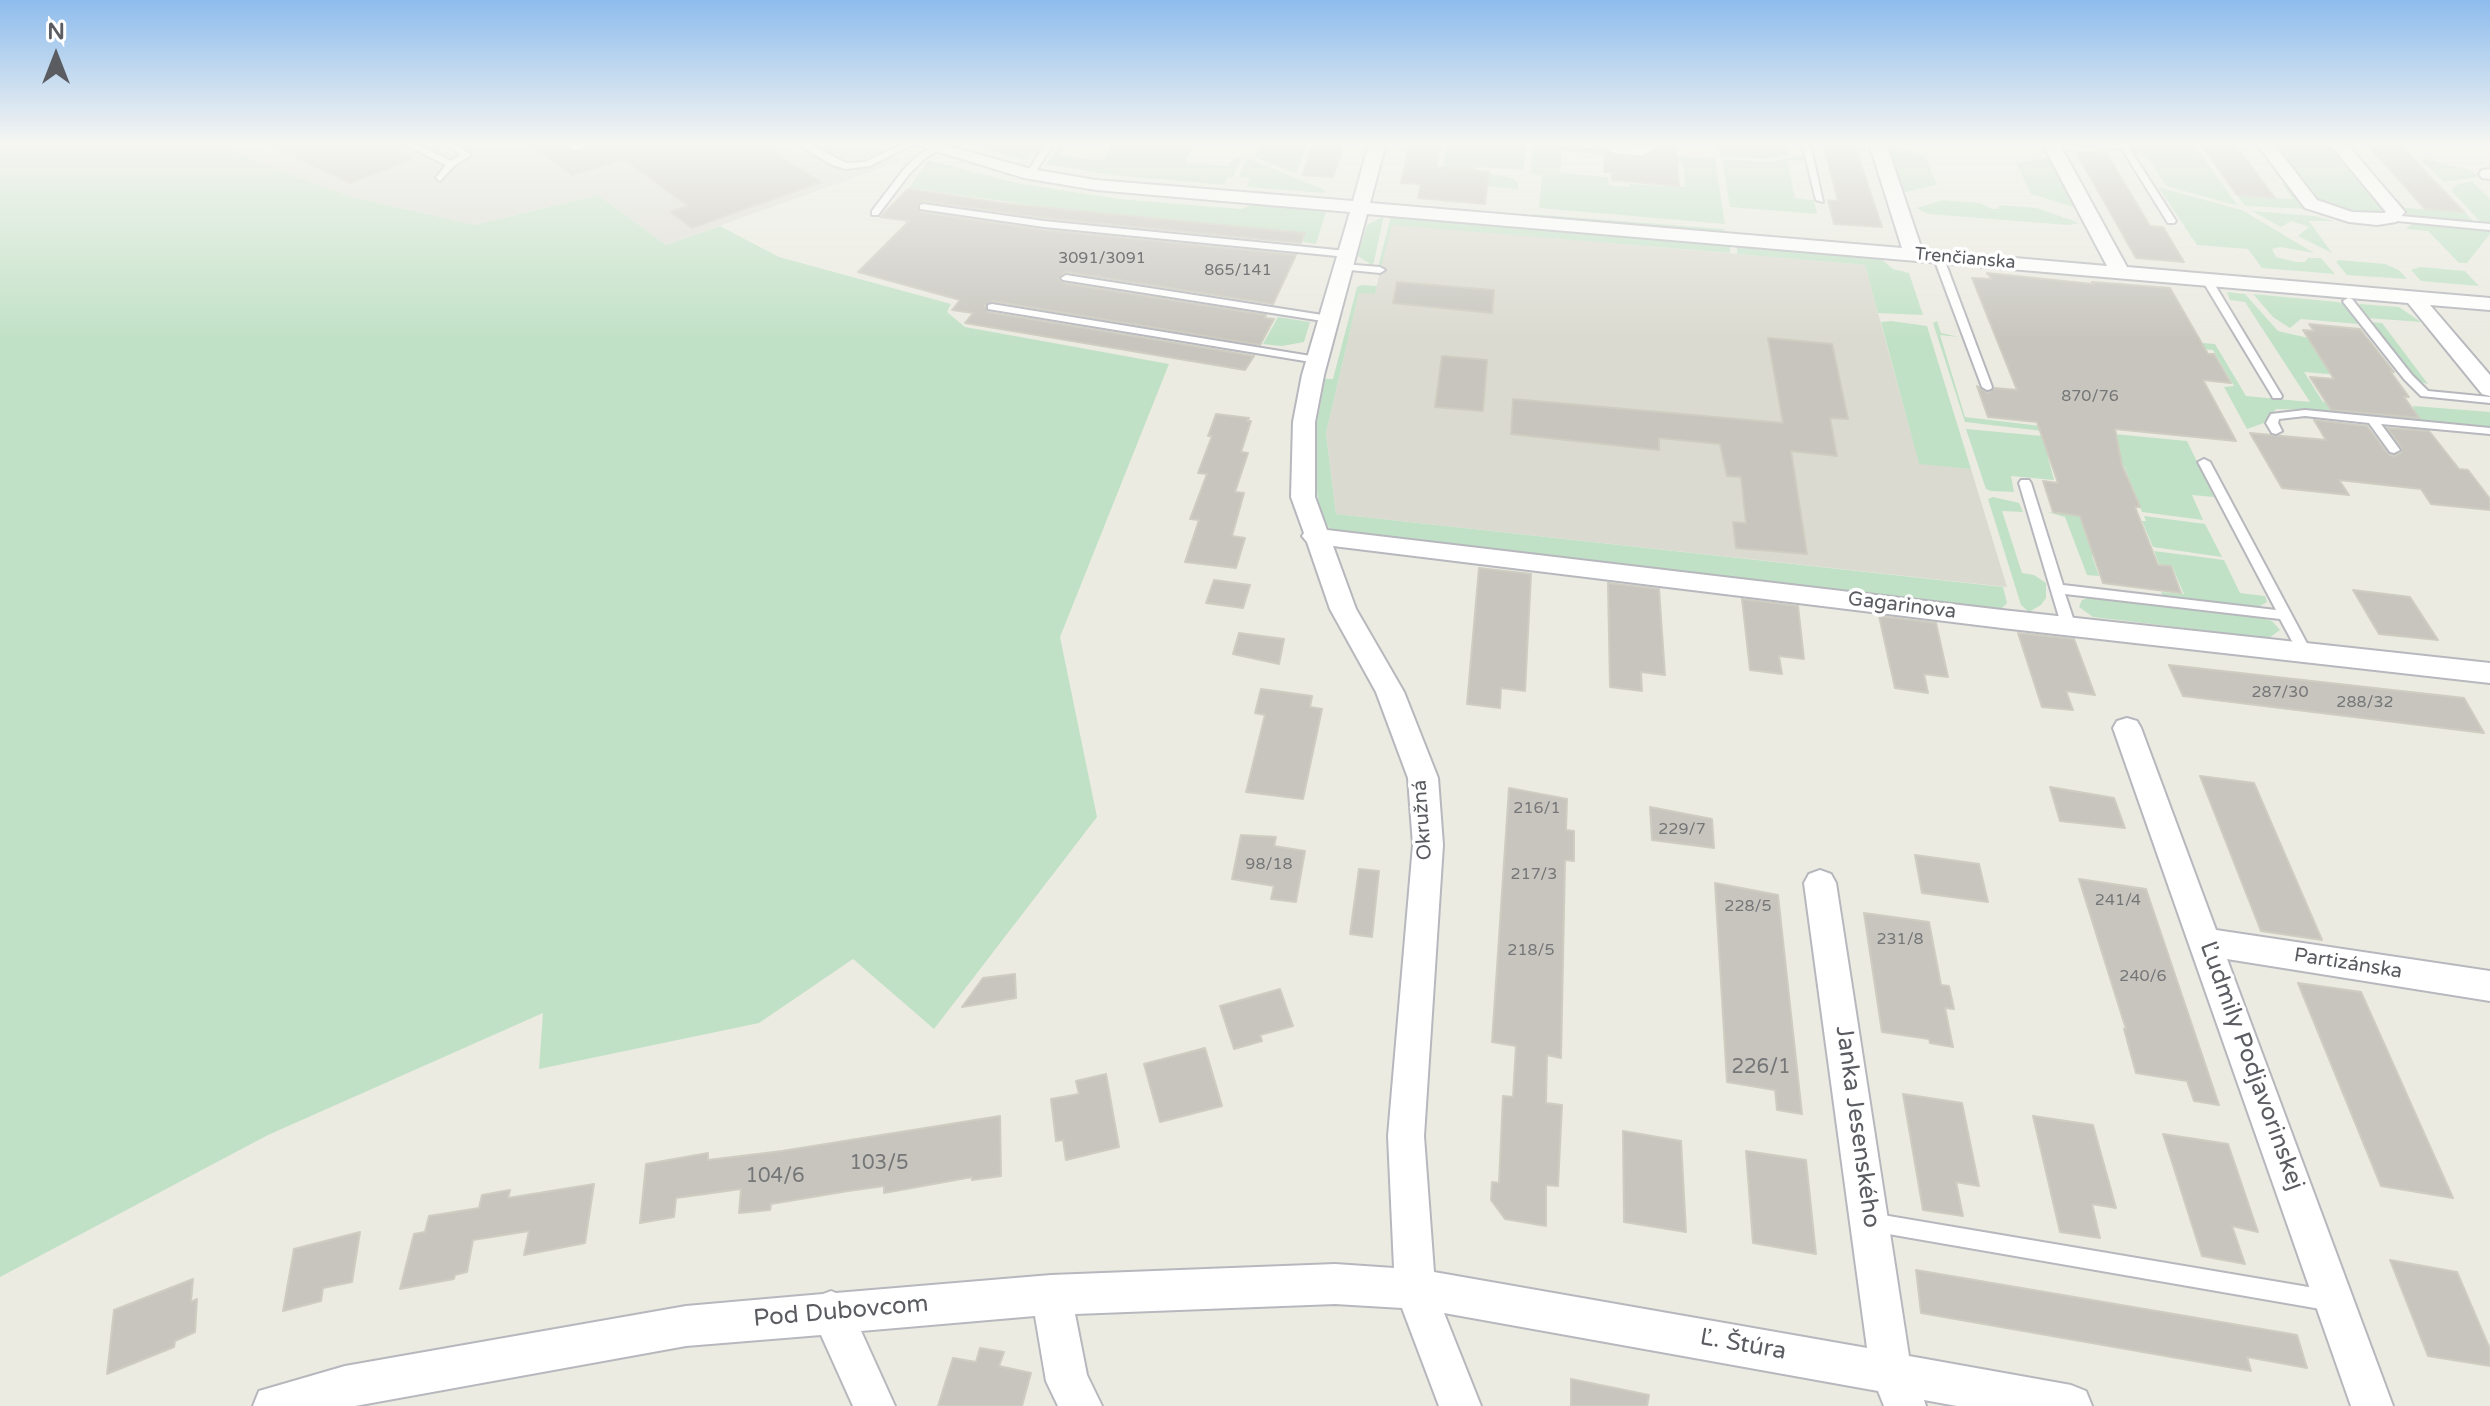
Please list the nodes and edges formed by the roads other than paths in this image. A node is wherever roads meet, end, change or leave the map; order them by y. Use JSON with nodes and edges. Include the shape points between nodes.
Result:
{"nodes":[{"id":1,"x":879,"y":209,"type":"edge"},
{"id":2,"x":934,"y":209,"type":"edge"},
{"id":3,"x":1357,"y":209,"type":"edge"},
{"id":4,"x":1361,"y":209,"type":"junction"},
{"id":5,"x":1899,"y":209,"type":"edge"},
{"id":6,"x":2086,"y":209,"type":"edge"},
{"id":7,"x":2163,"y":209,"type":"edge"},
{"id":8,"x":2324,"y":209,"type":"edge"},
{"id":9,"x":2393,"y":209,"type":"edge"},
{"id":10,"x":875,"y":213,"type":"dead end"},
{"id":11,"x":2390,"y":218,"type":"junction"},
{"id":12,"x":2171,"y":221,"type":"dead end"},
{"id":13,"x":2490,"y":227,"type":"edge"},
{"id":14,"x":1914,"y":255,"type":"junction"},
{"id":15,"x":1938,"y":256,"type":"junction"},
{"id":16,"x":1345,"y":260,"type":"junction"},
{"id":17,"x":1380,"y":270,"type":"dead end"},
{"id":18,"x":2121,"y":273,"type":"junction"},
{"id":19,"x":1066,"y":278,"type":"dead end"},
{"id":20,"x":2207,"y":280,"type":"junction"},
{"id":21,"x":2414,"y":298,"type":"junction"},
{"id":22,"x":2348,"y":301,"type":"dead end"},
{"id":23,"x":2490,"y":304,"type":"edge"},
{"id":24,"x":992,"y":307,"type":"dead end"},
{"id":25,"x":1329,"y":319,"type":"junction"},
{"id":26,"x":1317,"y":360,"type":"junction"},
{"id":27,"x":2482,"y":371,"type":"edge"},
{"id":28,"x":1987,"y":387,"type":"dead end"},
{"id":29,"x":2490,"y":389,"type":"edge"},
{"id":30,"x":2277,"y":396,"type":"dead end"},
{"id":31,"x":2490,"y":400,"type":"edge"},
{"id":32,"x":2373,"y":420,"type":"junction"},
{"id":33,"x":2276,"y":431,"type":"dead end"},
{"id":34,"x":2490,"y":431,"type":"edge"},
{"id":35,"x":2394,"y":450,"type":"dead end"},
{"id":36,"x":2204,"y":462,"type":"dead end"},
{"id":37,"x":2025,"y":483,"type":"dead end"},
{"id":38,"x":1314,"y":536,"type":"junction"},
{"id":39,"x":2059,"y":589,"type":"junction"},
{"id":40,"x":2284,"y":615,"type":"junction"},
{"id":41,"x":2068,"y":624,"type":"junction"},
{"id":42,"x":2304,"y":651,"type":"junction"},
{"id":43,"x":2490,"y":673,"type":"edge"},
{"id":44,"x":2127,"y":728,"type":"dead end"},
{"id":45,"x":1820,"y":883,"type":"dead end"},
{"id":46,"x":2206,"y":942,"type":"junction"},
{"id":47,"x":2490,"y":986,"type":"edge"},
{"id":48,"x":1871,"y":1222,"type":"junction"},
{"id":49,"x":1415,"y":1289,"type":"junction"},
{"id":50,"x":1051,"y":1295,"type":"junction"},
{"id":51,"x":2336,"y":1302,"type":"junction"},
{"id":52,"x":831,"y":1311,"type":"junction"},
{"id":53,"x":1898,"y":1389,"type":"edge"},
{"id":54,"x":274,"y":1406,"type":"edge"},
{"id":55,"x":874,"y":1406,"type":"edge"},
{"id":56,"x":1081,"y":1406,"type":"edge"},
{"id":57,"x":1460,"y":1406,"type":"edge"},
{"id":58,"x":2071,"y":1406,"type":"edge"},
{"id":59,"x":2372,"y":1406,"type":"edge"}],
"edges":[{"from":1,"to":10,"type":"lane"},
{"from":2,"to":16,"type":"lane"},
{"from":3,"to":4,"type":"street","name":"Trenčianska"},
{"from":4,"to":14,"type":"street","name":"Trenčianska"},
{"from":4,"to":16,"type":"street","name":"Okružná"},
{"from":5,"to":14,"type":"street"},
{"from":6,"to":18,"type":"street"},
{"from":7,"to":12,"type":"lane"},
{"from":8,"to":11,"type":"street","via":[[2349,217]]},
{"from":9,"to":11,"type":"street"},
{"from":11,"to":13,"type":"lane"},
{"from":14,"to":15,"type":"street","name":"Trenčianska"},
{"from":15,"to":18,"type":"street","name":"Trenčianska"},
{"from":15,"to":28,"type":"lane"},
{"from":16,"to":17,"type":"lane"},
{"from":16,"to":25,"type":"street","name":"Okružná"},
{"from":18,"to":20,"type":"street","name":"Trenčianska"},
{"from":19,"to":25,"type":"lane"},
{"from":20,"to":21,"type":"street","name":"Trenčianska"},
{"from":20,"to":30,"type":"lane"},
{"from":21,"to":23,"type":"street","name":"Trenčianska"},
{"from":21,"to":27,"type":"street"},
{"from":22,"to":31,"type":"lane","via":[[2425,394]]},
{"from":24,"to":26,"type":"lane"},
{"from":25,"to":26,"type":"street","name":"Okružná"},
{"from":26,"to":38,"type":"street","name":"Okružná","via":[[1304,422],[1303,467],[1303,497]]},
{"from":27,"to":29,"type":"street"},
{"from":32,"to":33,"type":"lane","via":[[2305,413],[2275,416]]},
{"from":32,"to":34,"type":"lane"},
{"from":32,"to":35,"type":"lane"},
{"from":36,"to":40,"type":"lane"},
{"from":37,"to":39,"type":"lane"},
{"from":38,"to":41,"type":"street","name":"Gagarinova"},
{"from":38,"to":49,"type":"street","name":"Okružná","via":[[1343,609],[1390,692],[1423,778],[1428,845],[1406,1136]]},
{"from":39,"to":40,"type":"lane"},
{"from":39,"to":41,"type":"lane"},
{"from":40,"to":42,"type":"lane"},
{"from":41,"to":42,"type":"street","name":"Gagarinova"},
{"from":42,"to":43,"type":"street","name":"Gagarinova"},
{"from":44,"to":46,"type":"street","name":"Ľudmily Podjavorinskej"},
{"from":45,"to":48,"type":"street","name":"Janka Jesenského"},
{"from":46,"to":47,"type":"street","name":"Partizánska"},
{"from":46,"to":51,"type":"street","name":"Ľudmily Podjavorinskej"},
{"from":48,"to":51,"type":"lane"},
{"from":48,"to":53,"type":"street","name":"Janka Jesenského"},
{"from":49,"to":50,"type":"street","name":"Pod Dubovcom","via":[[1335,1284]]},
{"from":49,"to":53,"type":"street","name":"Ľ. Štúra"},
{"from":49,"to":57,"type":"street","name":"Okružná"},
{"from":50,"to":52,"type":"street","name":"Pod Dubovcom"},
{"from":50,"to":56,"type":"street","via":[[1067,1381]]},
{"from":51,"to":59,"type":"street","name":"Ľudmily Podjavorinskej"},
{"from":52,"to":54,"type":"street","name":"Pod Dubovcom","via":[[686,1326],[345,1387]]},
{"from":52,"to":55,"type":"street"},
{"from":53,"to":58,"type":"street","name":"Ľ. Štúra"}]}
